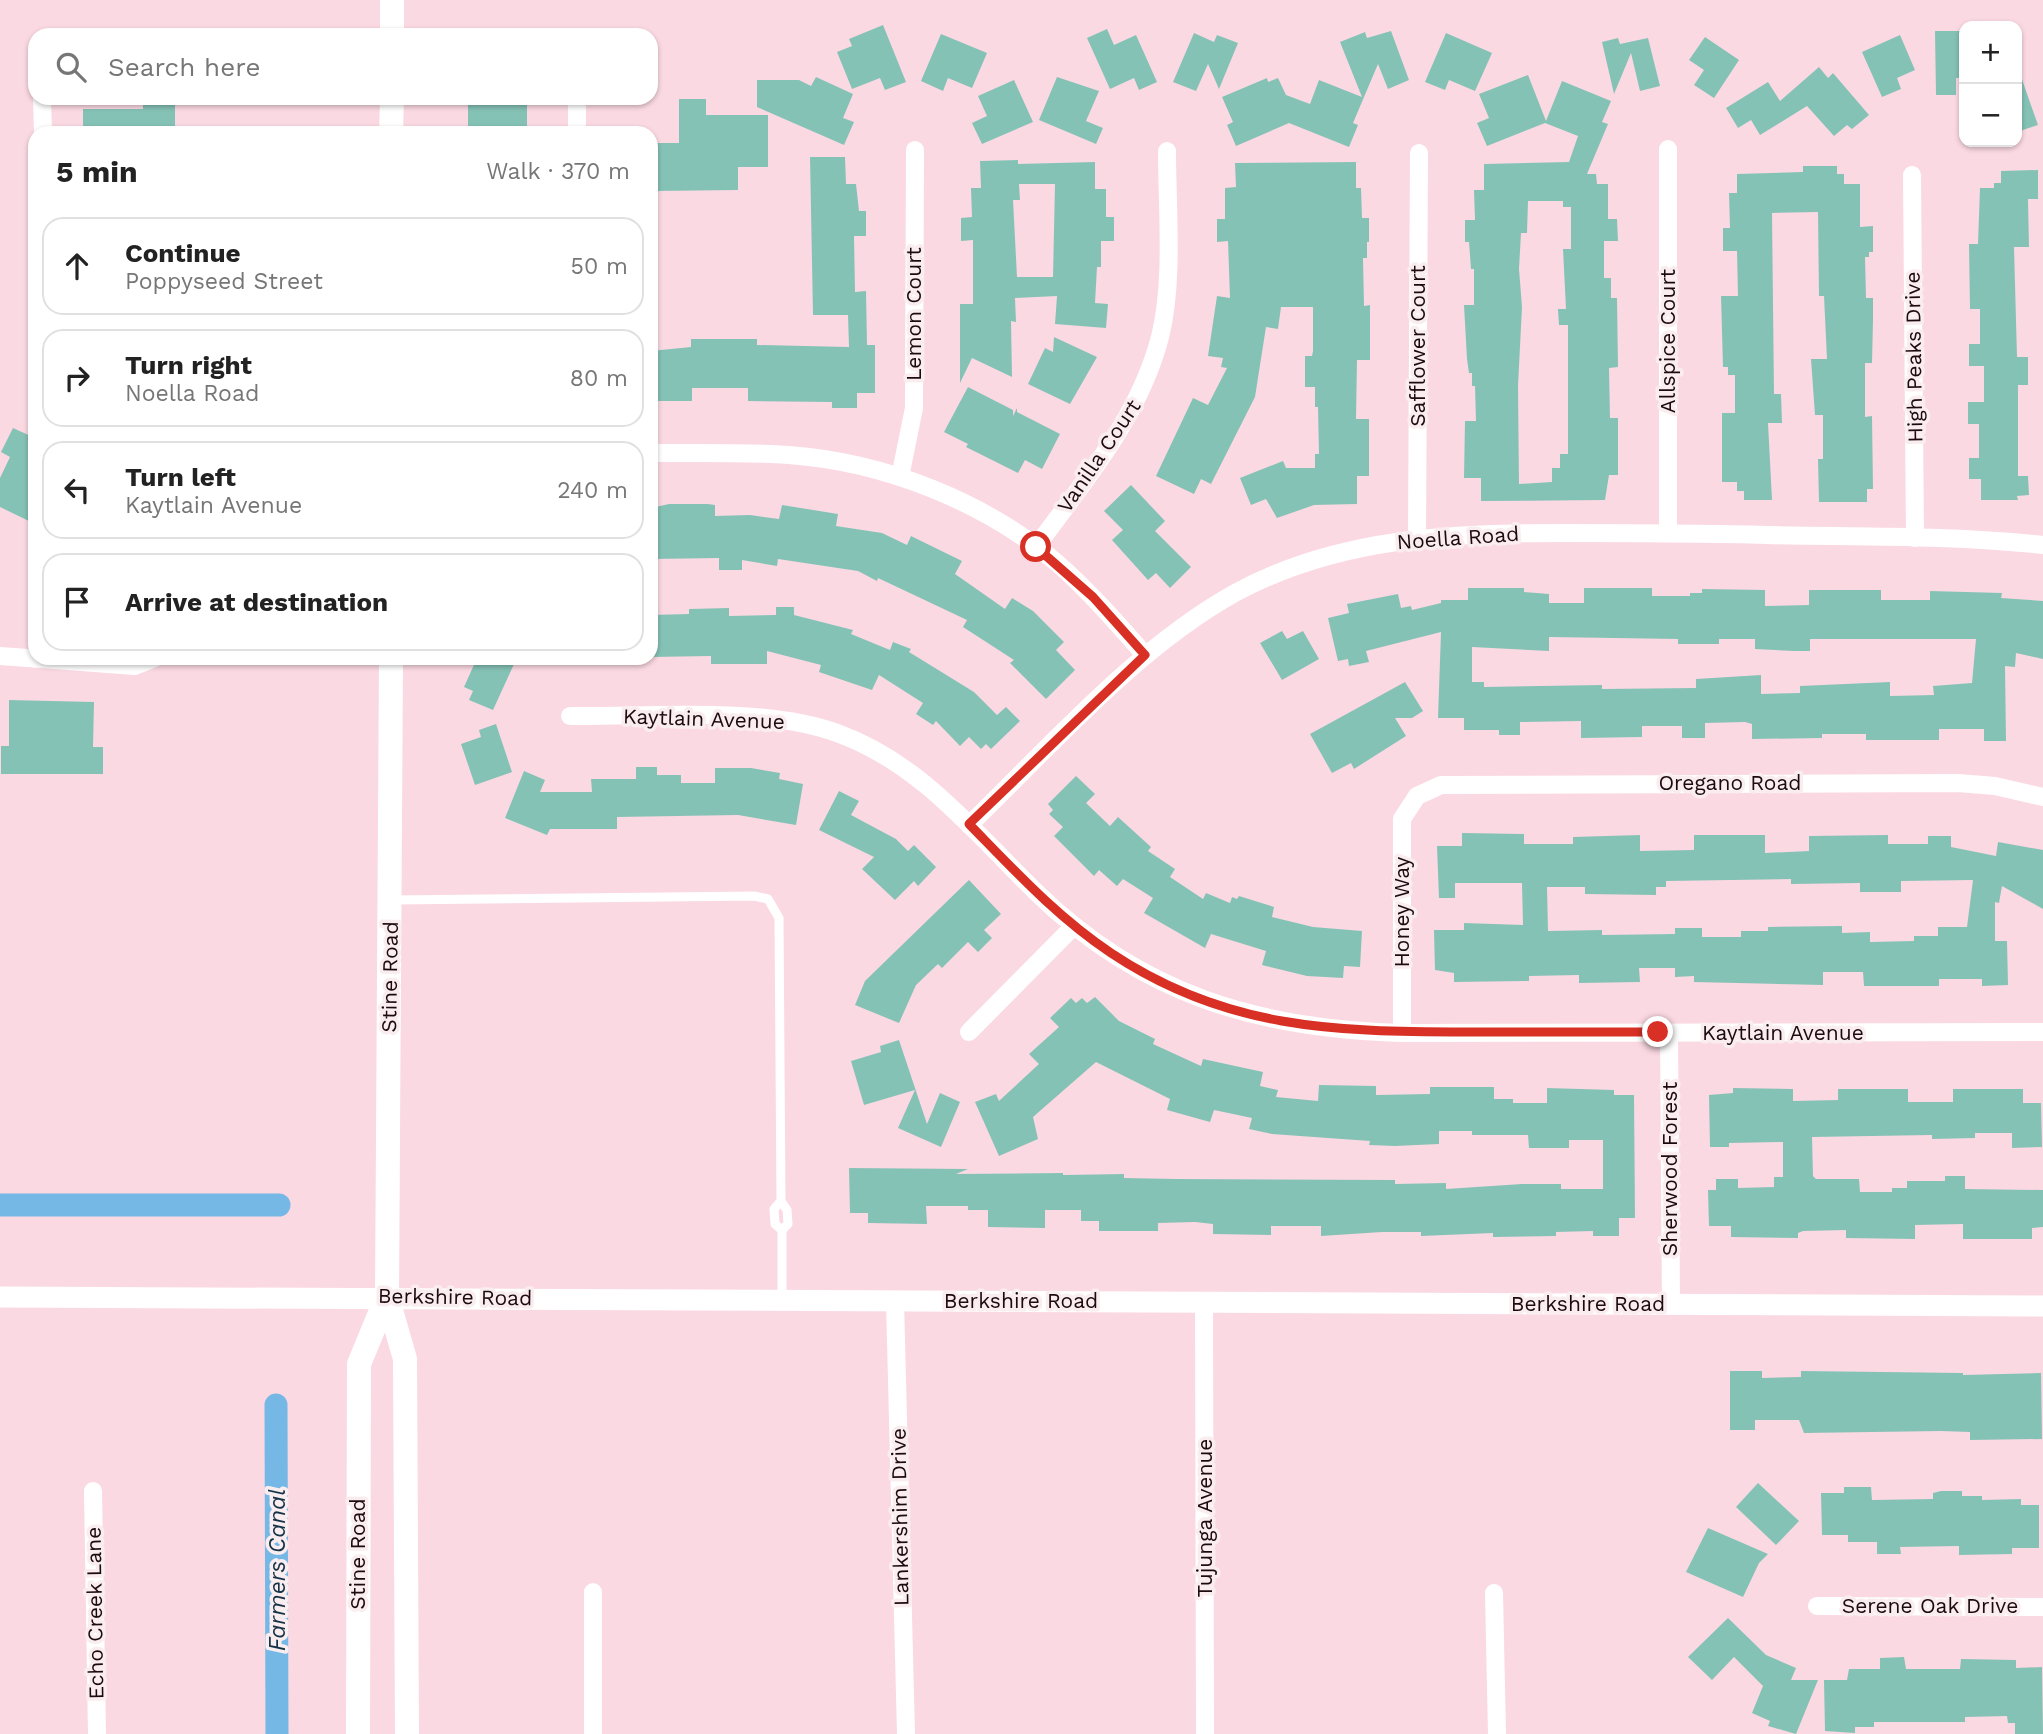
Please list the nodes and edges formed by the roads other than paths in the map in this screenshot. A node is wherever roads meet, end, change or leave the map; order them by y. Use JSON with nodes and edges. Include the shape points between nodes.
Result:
{"nodes":[{"id":1,"x":392,"y":0,"type":"edge"},
{"id":2,"x":392,"y":28,"type":"edge"},
{"id":3,"x":42,"y":105,"type":"edge"},
{"id":4,"x":392,"y":105,"type":"edge"},
{"id":5,"x":577,"y":105,"type":"edge"},
{"id":6,"x":43,"y":126,"type":"edge"},
{"id":7,"x":391,"y":126,"type":"edge"},
{"id":8,"x":577,"y":126,"type":"edge"},
{"id":9,"x":1668,"y":149,"type":"dead end"},
{"id":10,"x":915,"y":150,"type":"dead end"},
{"id":11,"x":1167,"y":151,"type":"dead end"},
{"id":12,"x":1419,"y":153,"type":"dead end"},
{"id":13,"x":1912,"y":175,"type":"dead end"},
{"id":14,"x":658,"y":453,"type":"edge"},
{"id":15,"x":900,"y":477,"type":"junction"},
{"id":16,"x":1668,"y":533,"type":"junction"},
{"id":17,"x":1418,"y":538,"type":"junction"},
{"id":18,"x":1915,"y":538,"type":"junction"},
{"id":19,"x":2043,"y":545,"type":"edge"},
{"id":20,"x":1036,"y":547,"type":"junction"},
{"id":21,"x":1145,"y":655,"type":"junction"},
{"id":22,"x":0,"y":656,"type":"edge"},
{"id":23,"x":28,"y":658,"type":"edge"},
{"id":24,"x":391,"y":665,"type":"edge"},
{"id":25,"x":570,"y":716,"type":"dead end"},
{"id":26,"x":1417,"y":796,"type":"joint"},
{"id":27,"x":2043,"y":797,"type":"edge"},
{"id":28,"x":969,"y":824,"type":"junction"},
{"id":29,"x":391,"y":900,"type":"junction"},
{"id":30,"x":1074,"y":926,"type":"junction"},
{"id":31,"x":969,"y":1031,"type":"dead end"},
{"id":32,"x":1402,"y":1032,"type":"junction"},
{"id":33,"x":2043,"y":1032,"type":"edge"},
{"id":34,"x":1669,"y":1034,"type":"junction"},
{"id":35,"x":387,"y":1296,"type":"junction"},
{"id":36,"x":0,"y":1297,"type":"edge"},
{"id":37,"x":782,"y":1301,"type":"junction"},
{"id":38,"x":895,"y":1301,"type":"junction"},
{"id":39,"x":1204,"y":1302,"type":"junction"},
{"id":40,"x":1671,"y":1305,"type":"junction"},
{"id":41,"x":2043,"y":1307,"type":"edge"},
{"id":42,"x":93,"y":1491,"type":"dead end"},
{"id":43,"x":593,"y":1592,"type":"dead end"},
{"id":44,"x":1493,"y":1593,"type":"dead end"},
{"id":45,"x":1817,"y":1606,"type":"dead end"},
{"id":46,"x":2043,"y":1607,"type":"edge"},
{"id":47,"x":97,"y":1734,"type":"edge"},
{"id":48,"x":358,"y":1734,"type":"edge"},
{"id":49,"x":407,"y":1734,"type":"edge"},
{"id":50,"x":593,"y":1734,"type":"edge"},
{"id":51,"x":906,"y":1734,"type":"edge"},
{"id":52,"x":1205,"y":1734,"type":"edge"},
{"id":53,"x":1497,"y":1734,"type":"edge"}],
"edges":[{"from":1,"to":2,"type":"main road"},
{"from":3,"to":6,"type":"street"},
{"from":4,"to":7,"type":"main road"},
{"from":5,"to":8,"type":"street"},
{"from":9,"to":16,"type":"street","name":"Allspice Court"},
{"from":10,"to":15,"type":"street","name":"Lemon Court","via":[[914,408]]},
{"from":11,"to":20,"type":"street","name":"Vanilla Court","via":[[1166,295],[1147,379],[1117,436]]},
{"from":12,"to":17,"type":"street","name":"Safflower Court"},
{"from":13,"to":18,"type":"street","name":"High Peaks Drive"},
{"from":14,"to":15,"type":"street","via":[[792,455]]},
{"from":15,"to":20,"type":"street","via":[[992,518]]},
{"from":16,"to":17,"type":"street","name":"Noella Road","via":[[1463,533]]},
{"from":16,"to":18,"type":"street","name":"Noella Road"},
{"from":17,"to":21,"type":"street","name":"Noella Road","via":[[1369,546],[1280,572],[1192,619]]},
{"from":18,"to":19,"type":"street","name":"Noella Road"},
{"from":20,"to":21,"type":"street","via":[[1093,597]]},
{"from":21,"to":28,"type":"street","name":"Noella Road"},
{"from":22,"to":23,"type":"street"},
{"from":24,"to":29,"type":"main road","name":"Stine Road"},
{"from":25,"to":28,"type":"street","name":"Kaytlain Avenue","via":[[757,717],[823,729],[869,746],[900,764]]},
{"from":26,"to":27,"type":"street","name":"Oregano Road","via":[[1441,785],[1471,783],[1958,783]]},
{"from":26,"to":32,"type":"street","name":"Honey Way","via":[[1402,818]]},
{"from":28,"to":30,"type":"street","name":"Kaytlain Avenue"},
{"from":29,"to":35,"type":"main road","name":"Stine Road"},
{"from":29,"to":37,"type":"lane","via":[[768,899],[779,918],[781,1202],[774,1209],[775,1224],[782,1230]]},
{"from":30,"to":31,"type":"street"},
{"from":30,"to":32,"type":"street","name":"Kaytlain Avenue","via":[[1155,979],[1242,1014],[1341,1031]]},
{"from":32,"to":34,"type":"street","name":"Kaytlain Avenue"},
{"from":33,"to":34,"type":"street","name":"Kaytlain Avenue"},
{"from":34,"to":40,"type":"street","name":"Sherwood Forest"},
{"from":35,"to":36,"type":"street","name":"Berkshire Road"},
{"from":35,"to":37,"type":"street","name":"Berkshire Road"},
{"from":35,"to":48,"type":"main road","name":"Stine Road","via":[[359,1364]]},
{"from":35,"to":49,"type":"main road","name":"Stine Road","via":[[405,1359]]},
{"from":37,"to":38,"type":"street","name":"Berkshire Road"},
{"from":38,"to":39,"type":"street","name":"Berkshire Road"},
{"from":38,"to":51,"type":"street","name":"Lankershim Drive"},
{"from":39,"to":40,"type":"street","name":"Berkshire Road"},
{"from":39,"to":52,"type":"street","name":"Tujunga Avenue"},
{"from":40,"to":41,"type":"street","name":"Berkshire Road"},
{"from":42,"to":47,"type":"street","name":"Echo Creek Lane"},
{"from":43,"to":50,"type":"street"},
{"from":44,"to":53,"type":"street"},
{"from":45,"to":46,"type":"street","name":"Serene Oak Drive"}]}
